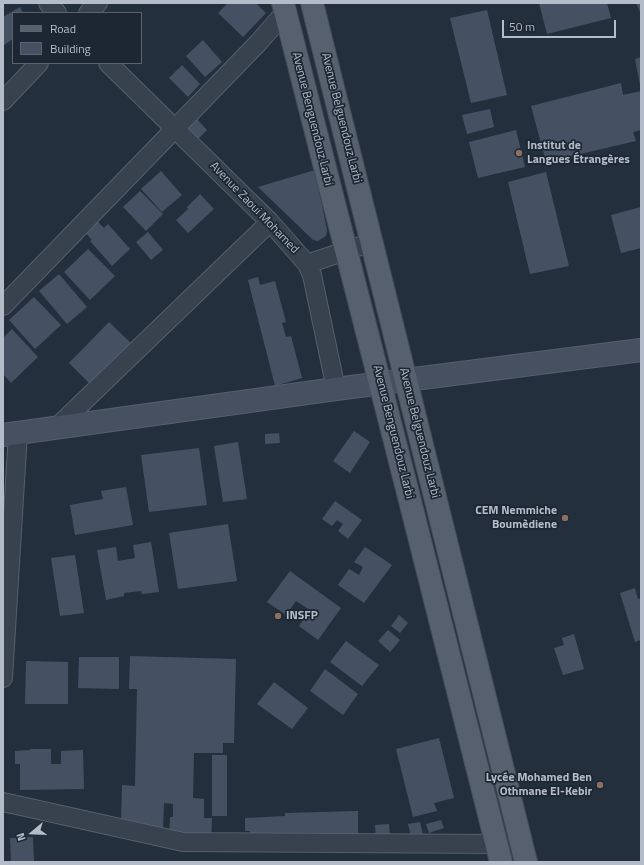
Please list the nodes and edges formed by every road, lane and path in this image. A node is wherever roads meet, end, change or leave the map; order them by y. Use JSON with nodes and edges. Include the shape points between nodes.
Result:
{"nodes":[{"id":1,"x":48,"y":3,"type":"edge"},
{"id":2,"x":98,"y":3,"type":"edge"},
{"id":3,"x":312,"y":3,"type":"edge"},
{"id":4,"x":284,"y":8,"type":"edge"},
{"id":5,"x":57,"y":12,"type":"edge"},
{"id":6,"x":89,"y":12,"type":"edge"},
{"id":7,"x":38,"y":64,"type":"edge"},
{"id":8,"x":109,"y":64,"type":"edge"},
{"id":9,"x":3,"y":101,"type":"edge"},
{"id":10,"x":175,"y":128,"type":"junction"},
{"id":11,"x":270,"y":222,"type":"junction"},
{"id":12,"x":372,"y":242,"type":"junction"},
{"id":13,"x":346,"y":250,"type":"junction"},
{"id":14,"x":307,"y":264,"type":"junction"},
{"id":15,"x":3,"y":306,"type":"edge"},
{"id":16,"x":641,"y":350,"type":"edge"},
{"id":17,"x":406,"y":380,"type":"junction"},
{"id":18,"x":380,"y":383,"type":"junction"},
{"id":19,"x":336,"y":389,"type":"junction"},
{"id":20,"x":56,"y":428,"type":"junction"},
{"id":21,"x":11,"y":434,"type":"edge"},
{"id":22,"x":3,"y":678,"type":"edge"},
{"id":23,"x":3,"y":802,"type":"edge"},
{"id":24,"x":499,"y":853,"type":"edge"},
{"id":25,"x":526,"y":862,"type":"edge"}],
"edges":[{"from":1,"to":5,"type":"street"},
{"from":2,"to":6,"type":"street"},
{"from":3,"to":12,"type":"main road","name":"Avenue Belguendouz Larbi"},
{"from":4,"to":10,"type":"street","via":[[259,42]]},
{"from":4,"to":13,"type":"main road","name":"Avenue Benguendouz Larbi"},
{"from":7,"to":9,"type":"street"},
{"from":8,"to":10,"type":"street","name":"Avenue Zaoui Mohamed"},
{"from":10,"to":11,"type":"street","name":"Avenue Zaoui Mohamed"},
{"from":10,"to":15,"type":"street"},
{"from":11,"to":14,"type":"street","name":"Avenue Zaoui Mohamed"},
{"from":11,"to":20,"type":"street"},
{"from":12,"to":13,"type":"street"},
{"from":12,"to":17,"type":"main road","name":"Avenue Belguendouz Larbi"},
{"from":13,"to":14,"type":"street"},
{"from":13,"to":18,"type":"main road","name":"Avenue Benguendouz Larbi"},
{"from":14,"to":19,"type":"street","name":"Avenue Zaoui Mohamed","via":[[312,275]]},
{"from":16,"to":17,"type":"main road"},
{"from":17,"to":18,"type":"main road"},
{"from":17,"to":25,"type":"main road","name":"Avenue Belguendouz Larbi"},
{"from":18,"to":19,"type":"main road"},
{"from":18,"to":24,"type":"main road","name":"Avenue Benguendouz Larbi"},
{"from":19,"to":20,"type":"main road"},
{"from":20,"to":21,"type":"main road"},
{"from":21,"to":22,"type":"street"},
{"from":23,"to":24,"type":"street","via":[[183,842]]}]}
